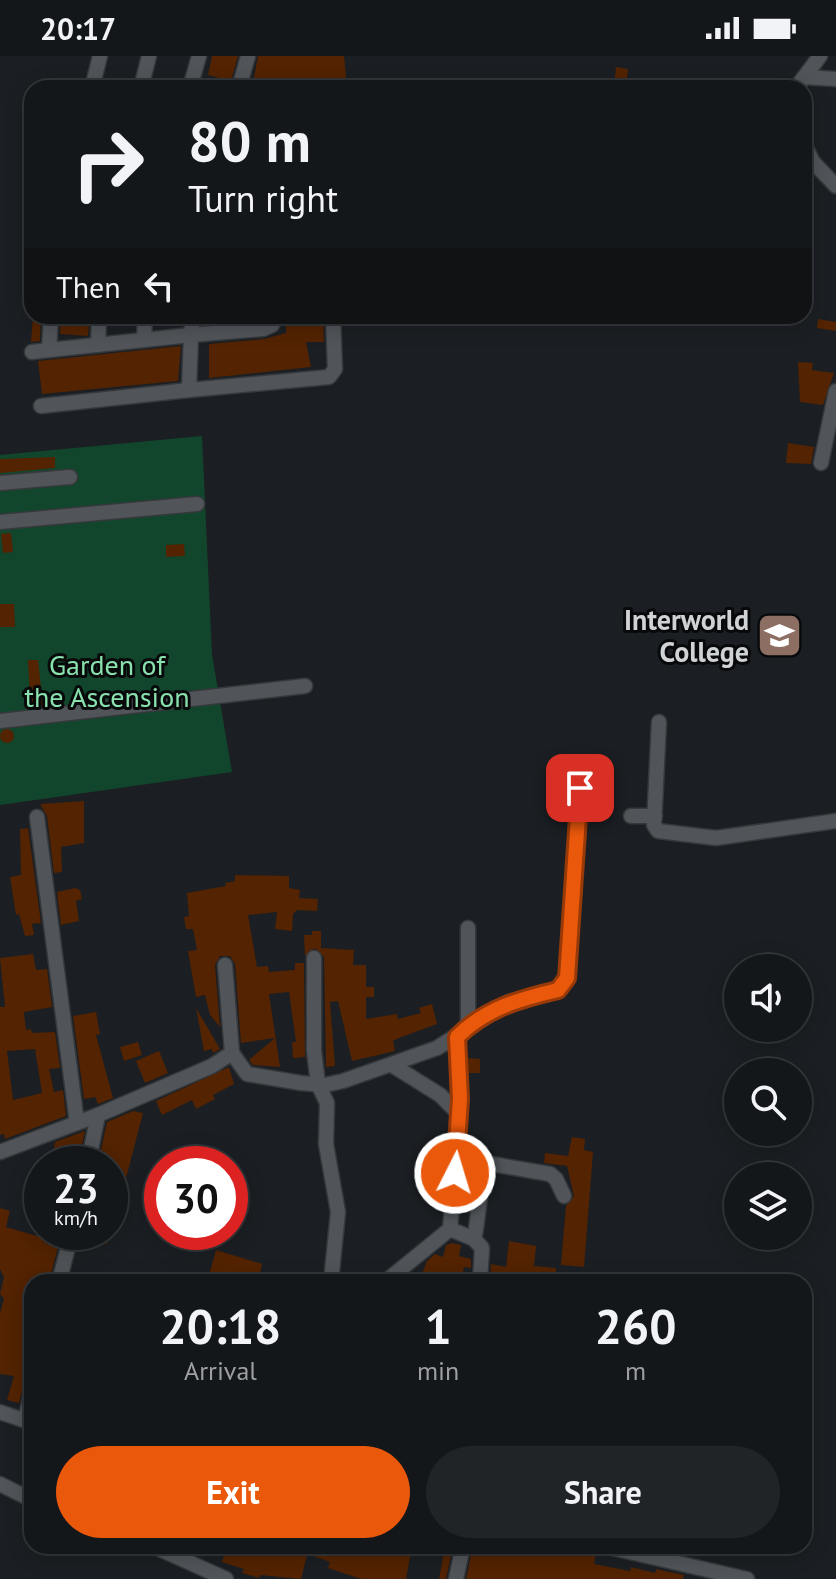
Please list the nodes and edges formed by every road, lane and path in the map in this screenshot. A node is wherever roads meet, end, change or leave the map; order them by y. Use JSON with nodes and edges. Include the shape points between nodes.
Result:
{"nodes":[{"id":1,"x":100,"y":56,"type":"edge"},
{"id":2,"x":149,"y":56,"type":"edge"},
{"id":3,"x":199,"y":56,"type":"edge"},
{"id":4,"x":248,"y":56,"type":"edge"},
{"id":5,"x":820,"y":56,"type":"edge"},
{"id":6,"x":836,"y":79,"type":"edge"},
{"id":7,"x":94,"y":80,"type":"edge"},
{"id":8,"x":143,"y":80,"type":"edge"},
{"id":9,"x":192,"y":80,"type":"edge"},
{"id":10,"x":241,"y":80,"type":"edge"},
{"id":11,"x":802,"y":80,"type":"edge"},
{"id":12,"x":812,"y":81,"type":"edge"},
{"id":13,"x":812,"y":160,"type":"edge"},
{"id":14,"x":836,"y":186,"type":"edge"},
{"id":15,"x":51,"y":324,"type":"edge"},
{"id":16,"x":99,"y":324,"type":"edge"},
{"id":17,"x":145,"y":324,"type":"edge"},
{"id":18,"x":192,"y":324,"type":"edge"},
{"id":19,"x":272,"y":324,"type":"edge"},
{"id":20,"x":333,"y":324,"type":"edge"},
{"id":21,"x":191,"y":335,"type":"junction"},
{"id":22,"x":144,"y":340,"type":"junction"},
{"id":23,"x":98,"y":345,"type":"junction"},
{"id":24,"x":49,"y":350,"type":"junction"},
{"id":25,"x":32,"y":352,"type":"dead end"},
{"id":26,"x":189,"y":390,"type":"junction"},
{"id":27,"x":836,"y":391,"type":"edge"},
{"id":28,"x":41,"y":406,"type":"dead end"},
{"id":29,"x":821,"y":463,"type":"dead end"},
{"id":30,"x":70,"y":477,"type":"dead end"},
{"id":31,"x":0,"y":483,"type":"edge"},
{"id":32,"x":197,"y":504,"type":"dead end"},
{"id":33,"x":0,"y":522,"type":"edge"},
{"id":34,"x":305,"y":686,"type":"dead end"},
{"id":35,"x":0,"y":721,"type":"edge"},
{"id":36,"x":659,"y":722,"type":"dead end"},
{"id":37,"x":580,"y":788,"type":"dead end"},
{"id":38,"x":631,"y":816,"type":"dead end"},
{"id":39,"x":655,"y":816,"type":"junction"},
{"id":40,"x":37,"y":817,"type":"dead end"},
{"id":41,"x":836,"y":821,"type":"edge"},
{"id":42,"x":468,"y":928,"type":"dead end"},
{"id":43,"x":314,"y":958,"type":"dead end"},
{"id":44,"x":225,"y":965,"type":"dead end"},
{"id":45,"x":462,"y":1032,"type":"junction"},
{"id":46,"x":232,"y":1053,"type":"junction"},
{"id":47,"x":392,"y":1065,"type":"junction"},
{"id":48,"x":318,"y":1084,"type":"junction"},
{"id":49,"x":459,"y":1114,"type":"junction"},
{"id":50,"x":98,"y":1115,"type":"junction"},
{"id":51,"x":77,"y":1123,"type":"junction"},
{"id":52,"x":92,"y":1146,"type":"edge"},
{"id":53,"x":0,"y":1152,"type":"edge"},
{"id":54,"x":564,"y":1196,"type":"dead end"},
{"id":55,"x":450,"y":1229,"type":"junction"},
{"id":56,"x":474,"y":1239,"type":"junction"},
{"id":57,"x":67,"y":1250,"type":"edge"},
{"id":58,"x":61,"y":1274,"type":"edge"},
{"id":59,"x":332,"y":1274,"type":"edge"},
{"id":60,"x":395,"y":1274,"type":"edge"},
{"id":61,"x":481,"y":1274,"type":"edge"},
{"id":62,"x":0,"y":1412,"type":"edge"},
{"id":63,"x":24,"y":1420,"type":"edge"},
{"id":64,"x":0,"y":1484,"type":"edge"},
{"id":65,"x":24,"y":1496,"type":"edge"},
{"id":66,"x":171,"y":1554,"type":"edge"},
{"id":67,"x":461,"y":1554,"type":"edge"},
{"id":68,"x":634,"y":1554,"type":"edge"},
{"id":69,"x":711,"y":1575,"type":"edge"},
{"id":70,"x":226,"y":1579,"type":"edge"},
{"id":71,"x":456,"y":1579,"type":"edge"},
{"id":72,"x":743,"y":1579,"type":"edge"}],
"edges":[{"from":1,"to":7,"type":"street"},
{"from":2,"to":8,"type":"street"},
{"from":3,"to":9,"type":"street"},
{"from":4,"to":10,"type":"street"},
{"from":5,"to":11,"type":"street"},
{"from":6,"to":12,"type":"street"},
{"from":13,"to":14,"type":"street"},
{"from":15,"to":24,"type":"street"},
{"from":16,"to":23,"type":"street"},
{"from":17,"to":22,"type":"street"},
{"from":18,"to":21,"type":"street"},
{"from":19,"to":21,"type":"street"},
{"from":20,"to":26,"type":"street","via":[[335,369],[329,377]]},
{"from":21,"to":22,"type":"street"},
{"from":21,"to":26,"type":"street"},
{"from":22,"to":23,"type":"street"},
{"from":23,"to":24,"type":"street"},
{"from":24,"to":25,"type":"street"},
{"from":26,"to":28,"type":"street"},
{"from":27,"to":29,"type":"street"},
{"from":30,"to":31,"type":"street"},
{"from":32,"to":33,"type":"street"},
{"from":34,"to":35,"type":"street"},
{"from":36,"to":39,"type":"street"},
{"from":37,"to":45,"type":"street","via":[[564,985],[509,1002]]},
{"from":38,"to":39,"type":"street"},
{"from":39,"to":41,"type":"street","via":[[658,831],[701,838]]},
{"from":40,"to":51,"type":"street"},
{"from":42,"to":45,"type":"street"},
{"from":43,"to":48,"type":"street"},
{"from":44,"to":46,"type":"street"},
{"from":45,"to":47,"type":"street"},
{"from":45,"to":49,"type":"street"},
{"from":46,"to":48,"type":"street","via":[[247,1074]]},
{"from":46,"to":50,"type":"street"},
{"from":47,"to":48,"type":"street"},
{"from":47,"to":49,"type":"street","via":[[440,1095]]},
{"from":48,"to":59,"type":"street","via":[[327,1103],[326,1144],[338,1212]]},
{"from":49,"to":55,"type":"street"},
{"from":50,"to":51,"type":"street"},
{"from":50,"to":52,"type":"street"},
{"from":51,"to":53,"type":"street"},
{"from":54,"to":56,"type":"street","via":[[550,1174],[492,1164],[483,1175]]},
{"from":55,"to":56,"type":"street"},
{"from":55,"to":60,"type":"street"},
{"from":56,"to":61,"type":"street","via":[[484,1257]]},
{"from":57,"to":58,"type":"street"},
{"from":62,"to":63,"type":"street"},
{"from":64,"to":65,"type":"street"},
{"from":66,"to":70,"type":"street"},
{"from":67,"to":71,"type":"street"},
{"from":68,"to":69,"type":"street"},
{"from":69,"to":72,"type":"street"}]}
